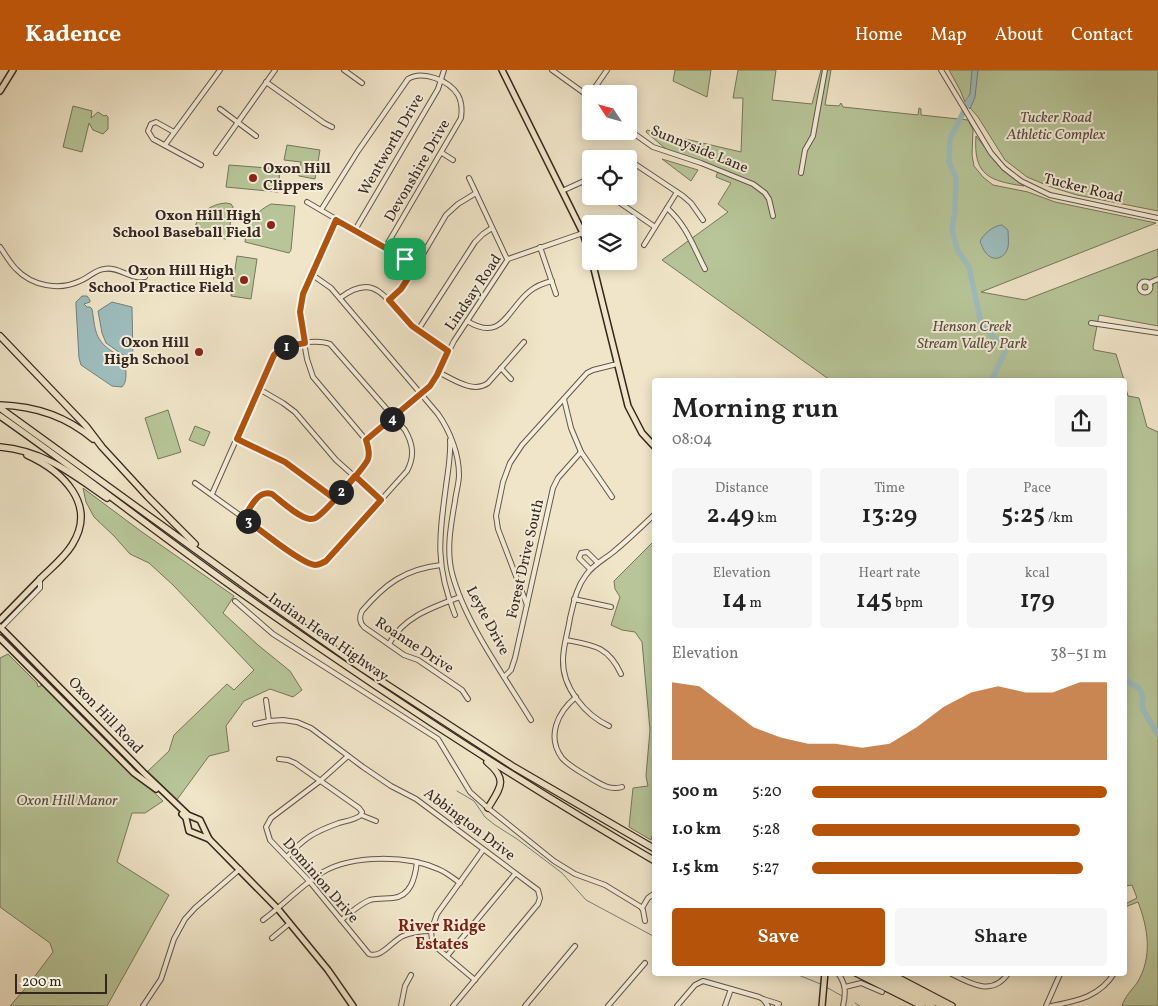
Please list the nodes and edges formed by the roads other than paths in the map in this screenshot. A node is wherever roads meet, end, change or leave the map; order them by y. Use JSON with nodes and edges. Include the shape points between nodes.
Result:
{"nodes":[{"id":1,"x":14,"y":70,"type":"edge"},
{"id":2,"x":220,"y":70,"type":"edge"},
{"id":3,"x":275,"y":70,"type":"edge"},
{"id":4,"x":344,"y":70,"type":"edge"},
{"id":5,"x":444,"y":70,"type":"edge"},
{"id":6,"x":502,"y":70,"type":"edge"},
{"id":7,"x":552,"y":70,"type":"edge"},
{"id":8,"x":607,"y":70,"type":"edge"},
{"id":9,"x":825,"y":70,"type":"edge"},
{"id":10,"x":941,"y":70,"type":"edge"},
{"id":11,"x":266,"y":82,"type":"junction"},
{"id":12,"x":441,"y":82,"type":"junction"},
{"id":13,"x":362,"y":83,"type":"dead end"},
{"id":14,"x":598,"y":85,"type":"edge"},
{"id":15,"x":582,"y":91,"type":"edge"},
{"id":16,"x":0,"y":92,"type":"edge"},
{"id":17,"x":220,"y":109,"type":"dead end"},
{"id":18,"x":238,"y":122,"type":"junction"},
{"id":19,"x":332,"y":127,"type":"dead end"},
{"id":20,"x":174,"y":132,"type":"junction"},
{"id":21,"x":256,"y":136,"type":"dead end"},
{"id":22,"x":638,"y":137,"type":"edge"},
{"id":23,"x":165,"y":145,"type":"junction"},
{"id":24,"x":216,"y":153,"type":"dead end"},
{"id":25,"x":442,"y":153,"type":"junction"},
{"id":26,"x":453,"y":160,"type":"dead end"},
{"id":27,"x":201,"y":165,"type":"dead end"},
{"id":28,"x":637,"y":165,"type":"edge"},
{"id":29,"x":801,"y":173,"type":"dead end"},
{"id":30,"x":469,"y":178,"type":"dead end"},
{"id":31,"x":582,"y":182,"type":"edge"},
{"id":32,"x":562,"y":191,"type":"junction"},
{"id":33,"x":677,"y":192,"type":"junction"},
{"id":34,"x":476,"y":193,"type":"junction"},
{"id":35,"x":307,"y":202,"type":"dead end"},
{"id":36,"x":623,"y":205,"type":"edge"},
{"id":37,"x":667,"y":208,"type":"junction"},
{"id":38,"x":321,"y":210,"type":"junction"},
{"id":39,"x":772,"y":216,"type":"dead end"},
{"id":40,"x":1158,"y":218,"type":"edge"},
{"id":41,"x":336,"y":220,"type":"junction"},
{"id":42,"x":703,"y":220,"type":"dead end"},
{"id":43,"x":655,"y":227,"type":"junction"},
{"id":44,"x":492,"y":228,"type":"junction"},
{"id":45,"x":356,"y":230,"type":"junction"},
{"id":46,"x":582,"y":231,"type":"edge"},
{"id":47,"x":582,"y":233,"type":"edge"},
{"id":48,"x":644,"y":245,"type":"dead end"},
{"id":49,"x":0,"y":247,"type":"edge"},
{"id":50,"x":540,"y":247,"type":"junction"},
{"id":51,"x":385,"y":248,"type":"junction"},
{"id":52,"x":507,"y":259,"type":"junction"},
{"id":53,"x":416,"y":266,"type":"junction"},
{"id":54,"x":704,"y":269,"type":"dead end"},
{"id":55,"x":594,"y":270,"type":"edge"},
{"id":56,"x":311,"y":274,"type":"junction"},
{"id":57,"x":145,"y":277,"type":"dead end"},
{"id":58,"x":1158,"y":279,"type":"edge"},
{"id":59,"x":552,"y":280,"type":"junction"},
{"id":60,"x":1149,"y":283,"type":"dead end"},
{"id":61,"x":556,"y":294,"type":"dead end"},
{"id":62,"x":340,"y":298,"type":"junction"},
{"id":63,"x":389,"y":300,"type":"junction"},
{"id":64,"x":467,"y":321,"type":"junction"},
{"id":65,"x":1091,"y":323,"type":"dead end"},
{"id":66,"x":418,"y":330,"type":"junction"},
{"id":67,"x":1158,"y":333,"type":"edge"},
{"id":68,"x":0,"y":336,"type":"edge"},
{"id":69,"x":524,"y":342,"type":"dead end"},
{"id":70,"x":305,"y":343,"type":"junction"},
{"id":71,"x":448,"y":351,"type":"junction"},
{"id":72,"x":617,"y":364,"type":"junction"},
{"id":73,"x":501,"y":368,"type":"junction"},
{"id":74,"x":438,"y":372,"type":"junction"},
{"id":75,"x":511,"y":379,"type":"dead end"},
{"id":76,"x":260,"y":389,"type":"junction"},
{"id":77,"x":421,"y":394,"type":"junction"},
{"id":78,"x":564,"y":399,"type":"junction"},
{"id":79,"x":0,"y":407,"type":"edge"},
{"id":80,"x":0,"y":416,"type":"edge"},
{"id":81,"x":393,"y":417,"type":"junction"},
{"id":82,"x":450,"y":436,"type":"junction"},
{"id":83,"x":237,"y":439,"type":"junction"},
{"id":84,"x":366,"y":440,"type":"junction"},
{"id":85,"x":652,"y":444,"type":"edge"},
{"id":86,"x":102,"y":447,"type":"junction"},
{"id":87,"x":3,"y":448,"type":"edge"},
{"id":88,"x":581,"y":452,"type":"junction"},
{"id":89,"x":458,"y":471,"type":"junction"},
{"id":90,"x":448,"y":472,"type":"junction"},
{"id":91,"x":355,"y":476,"type":"junction"},
{"id":92,"x":195,"y":482,"type":"dead end"},
{"id":93,"x":212,"y":494,"type":"junction"},
{"id":94,"x":612,"y":497,"type":"dead end"},
{"id":95,"x":335,"y":499,"type":"junction"},
{"id":96,"x":381,"y":500,"type":"junction"},
{"id":97,"x":652,"y":517,"type":"edge"},
{"id":98,"x":244,"y":518,"type":"junction"},
{"id":99,"x":174,"y":544,"type":"junction"},
{"id":100,"x":598,"y":563,"type":"junction"},
{"id":101,"x":218,"y":564,"type":"junction"},
{"id":102,"x":441,"y":565,"type":"junction"},
{"id":103,"x":590,"y":570,"type":"junction"},
{"id":104,"x":40,"y":579,"type":"junction"},
{"id":105,"x":460,"y":597,"type":"junction"},
{"id":106,"x":574,"y":599,"type":"junction"},
{"id":107,"x":235,"y":601,"type":"dead end"},
{"id":108,"x":450,"y":601,"type":"junction"},
{"id":109,"x":527,"y":604,"type":"junction"},
{"id":110,"x":612,"y":607,"type":"dead end"},
{"id":111,"x":455,"y":615,"type":"dead end"},
{"id":112,"x":0,"y":620,"type":"edge"},
{"id":113,"x":0,"y":628,"type":"edge"},
{"id":114,"x":1,"y":640,"type":"edge"},
{"id":115,"x":566,"y":640,"type":"junction"},
{"id":116,"x":389,"y":644,"type":"junction"},
{"id":117,"x":620,"y":674,"type":"dead end"},
{"id":118,"x":504,"y":677,"type":"junction"},
{"id":119,"x":576,"y":697,"type":"junction"},
{"id":120,"x":468,"y":699,"type":"dead end"},
{"id":121,"x":266,"y":700,"type":"dead end"},
{"id":122,"x":531,"y":720,"type":"dead end"},
{"id":123,"x":269,"y":721,"type":"junction"},
{"id":124,"x":254,"y":724,"type":"dead end"},
{"id":125,"x":609,"y":726,"type":"dead end"},
{"id":126,"x":474,"y":751,"type":"junction"},
{"id":127,"x":348,"y":756,"type":"junction"},
{"id":128,"x":279,"y":759,"type":"dead end"},
{"id":129,"x":320,"y":781,"type":"junction"},
{"id":130,"x":622,"y":786,"type":"dead end"},
{"id":131,"x":488,"y":808,"type":"junction"},
{"id":132,"x":361,"y":815,"type":"junction"},
{"id":133,"x":194,"y":818,"type":"junction"},
{"id":134,"x":376,"y":821,"type":"dead end"},
{"id":135,"x":188,"y":824,"type":"junction"},
{"id":136,"x":203,"y":828,"type":"junction"},
{"id":137,"x":198,"y":833,"type":"junction"},
{"id":138,"x":209,"y":839,"type":"junction"},
{"id":139,"x":652,"y":847,"type":"edge"},
{"id":140,"x":484,"y":850,"type":"junction"},
{"id":141,"x":287,"y":857,"type":"junction"},
{"id":142,"x":652,"y":859,"type":"edge"},
{"id":143,"x":417,"y":862,"type":"junction"},
{"id":144,"x":240,"y":869,"type":"junction"},
{"id":145,"x":516,"y":874,"type":"junction"},
{"id":146,"x":310,"y":882,"type":"junction"},
{"id":147,"x":460,"y":883,"type":"junction"},
{"id":148,"x":652,"y":895,"type":"edge"},
{"id":149,"x":642,"y":908,"type":"junction"},
{"id":150,"x":278,"y":909,"type":"junction"},
{"id":151,"x":263,"y":920,"type":"dead end"},
{"id":152,"x":341,"y":920,"type":"junction"},
{"id":153,"x":645,"y":921,"type":"dead end"},
{"id":154,"x":290,"y":923,"type":"junction"},
{"id":155,"x":431,"y":931,"type":"junction"},
{"id":156,"x":272,"y":938,"type":"dead end"},
{"id":157,"x":575,"y":946,"type":"dead end"},
{"id":158,"x":447,"y":956,"type":"junction"},
{"id":159,"x":645,"y":962,"type":"dead end"},
{"id":160,"x":411,"y":975,"type":"dead end"},
{"id":161,"x":825,"y":976,"type":"edge"},
{"id":162,"x":839,"y":976,"type":"edge"},
{"id":163,"x":862,"y":976,"type":"edge"},
{"id":164,"x":874,"y":976,"type":"edge"},
{"id":165,"x":884,"y":976,"type":"edge"},
{"id":166,"x":895,"y":976,"type":"edge"},
{"id":167,"x":956,"y":976,"type":"edge"},
{"id":168,"x":1006,"y":976,"type":"edge"},
{"id":169,"x":1059,"y":976,"type":"edge"},
{"id":170,"x":1112,"y":976,"type":"edge"},
{"id":171,"x":475,"y":980,"type":"junction"},
{"id":172,"x":845,"y":987,"type":"junction"},
{"id":173,"x":731,"y":989,"type":"junction"},
{"id":174,"x":882,"y":992,"type":"dead end"},
{"id":175,"x":763,"y":999,"type":"junction"},
{"id":176,"x":778,"y":1005,"type":"edge"},
{"id":177,"x":143,"y":1006,"type":"edge"},
{"id":178,"x":355,"y":1006,"type":"edge"},
{"id":179,"x":401,"y":1006,"type":"edge"},
{"id":180,"x":453,"y":1006,"type":"edge"},
{"id":181,"x":525,"y":1006,"type":"edge"},
{"id":182,"x":608,"y":1006,"type":"edge"},
{"id":183,"x":677,"y":1006,"type":"edge"},
{"id":184,"x":725,"y":1006,"type":"edge"},
{"id":185,"x":768,"y":1006,"type":"edge"},
{"id":186,"x":822,"y":1006,"type":"edge"},
{"id":187,"x":843,"y":1006,"type":"edge"},
{"id":188,"x":922,"y":1006,"type":"edge"},
{"id":189,"x":932,"y":1006,"type":"edge"},
{"id":190,"x":944,"y":1006,"type":"edge"},
{"id":191,"x":952,"y":1006,"type":"edge"},
{"id":192,"x":1046,"y":1006,"type":"edge"},
{"id":193,"x":1051,"y":1006,"type":"edge"}],
"edges":[{"from":1,"to":16,"type":"main road"},
{"from":2,"to":20,"type":"street"},
{"from":3,"to":11,"type":"street"},
{"from":4,"to":13,"type":"street"},
{"from":5,"to":12,"type":"street","name":"Wentworth Drive"},
{"from":6,"to":32,"type":"main road"},
{"from":7,"to":15,"type":"street"},
{"from":8,"to":14,"type":"street"},
{"from":9,"to":29,"type":"street","via":[[813,136],[805,150]]},
{"from":10,"to":40,"type":"street","name":"Tucker Road","via":[[996,160],[1026,184],[1058,196]]},
{"from":11,"to":18,"type":"street"},
{"from":11,"to":19,"type":"street"},
{"from":12,"to":25,"type":"street","name":"Devonshire Drive","via":[[457,94],[461,109],[459,123]]},
{"from":12,"to":38,"type":"street","via":[[418,75],[406,81]]},
{"from":12,"to":45,"type":"street","name":"Wentworth Drive"},
{"from":17,"to":18,"type":"street"},
{"from":18,"to":21,"type":"street"},
{"from":18,"to":24,"type":"street"},
{"from":20,"to":23,"type":"street"},
{"from":20,"to":23,"type":"street","via":[[157,122],[152,123],[149,135]]},
{"from":22,"to":39,"type":"street","name":"Sunnyside Lane","via":[[652,147],[750,183],[767,196]]},
{"from":23,"to":27,"type":"street"},
{"from":25,"to":26,"type":"street"},
{"from":25,"to":51,"type":"street","name":"Devonshire Drive"},
{"from":28,"to":33,"type":"street"},
{"from":30,"to":34,"type":"street"},
{"from":31,"to":32,"type":"street"},
{"from":32,"to":46,"type":"main road"},
{"from":33,"to":37,"type":"street"},
{"from":33,"to":42,"type":"street","via":[[689,201]]},
{"from":34,"to":44,"type":"street"},
{"from":34,"to":53,"type":"street","via":[[446,215]]},
{"from":35,"to":38,"type":"street"},
{"from":36,"to":43,"type":"street"},
{"from":37,"to":43,"type":"street"},
{"from":37,"to":54,"type":"street","via":[[680,220]]},
{"from":38,"to":41,"type":"street"},
{"from":41,"to":45,"type":"street"},
{"from":41,"to":56,"type":"street"},
{"from":43,"to":48,"type":"street"},
{"from":44,"to":52,"type":"street"},
{"from":44,"to":66,"type":"street","via":[[477,240]]},
{"from":45,"to":51,"type":"street"},
{"from":47,"to":50,"type":"street","name":"Lindsay Road"},
{"from":49,"to":57,"type":"street","via":[[20,273],[43,285],[67,285],[109,268],[133,277]]},
{"from":50,"to":52,"type":"street","name":"Lindsay Road"},
{"from":50,"to":59,"type":"street"},
{"from":51,"to":53,"type":"street"},
{"from":52,"to":64,"type":"street","name":"Lindsay Road"},
{"from":53,"to":63,"type":"street","via":[[401,289]]},
{"from":55,"to":72,"type":"main road"},
{"from":56,"to":62,"type":"street","name":"Leyte Drive","via":[[329,285]]},
{"from":56,"to":70,"type":"street","via":[[300,312]]},
{"from":58,"to":60,"type":"street"},
{"from":59,"to":61,"type":"street"},
{"from":59,"to":64,"type":"street","via":[[529,292],[496,327],[481,328]]},
{"from":62,"to":63,"type":"street","via":[[362,287],[375,290]]},
{"from":62,"to":77,"type":"street","name":"Leyte Drive"},
{"from":63,"to":66,"type":"street"},
{"from":64,"to":71,"type":"street","name":"Lindsay Road"},
{"from":65,"to":67,"type":"street"},
{"from":66,"to":71,"type":"street"},
{"from":68,"to":86,"type":"highway"},
{"from":69,"to":73,"type":"street"},
{"from":70,"to":76,"type":"street","via":[[278,350]]},
{"from":70,"to":81,"type":"street","via":[[322,342],[332,346]]},
{"from":70,"to":84,"type":"street","via":[[313,377]]},
{"from":71,"to":74,"type":"street","name":"Lindsay Road"},
{"from":72,"to":78,"type":"street","via":[[589,371]]},
{"from":72,"to":85,"type":"main road","via":[[633,417]]},
{"from":73,"to":74,"type":"street","via":[[488,383],[478,388]]},
{"from":73,"to":75,"type":"street"},
{"from":74,"to":77,"type":"street","name":"Lindsay Road"},
{"from":76,"to":83,"type":"street"},
{"from":76,"to":91,"type":"street","via":[[294,412],[336,460]]},
{"from":77,"to":81,"type":"street","name":"Lindsay Road"},
{"from":77,"to":82,"type":"street","name":"Leyte Drive","via":[[441,418]]},
{"from":78,"to":88,"type":"street"},
{"from":78,"to":109,"type":"street","via":[[516,453],[503,482],[497,511],[499,534]]},
{"from":79,"to":86,"type":"highway","via":[[38,409],[59,417]]},
{"from":79,"to":101,"type":"highway","name":"Indian Head Highway"},
{"from":80,"to":99,"type":"highway","name":"Indian Head Highway"},
{"from":81,"to":84,"type":"street","name":"Lindsay Road"},
{"from":81,"to":96,"type":"street","via":[[411,440],[412,456],[407,471]]},
{"from":82,"to":89,"type":"street","name":"Leyte Drive"},
{"from":82,"to":90,"type":"street","name":"Leyte Drive"},
{"from":83,"to":93,"type":"street"},
{"from":83,"to":95,"type":"street","via":[[285,462]]},
{"from":84,"to":91,"type":"street","via":[[368,458]]},
{"from":86,"to":101,"type":"highway","via":[[160,510]]},
{"from":87,"to":99,"type":"highway","via":[[58,464]]},
{"from":87,"to":104,"type":"highway","via":[[51,468],[71,487],[79,505],[81,521],[77,537]]},
{"from":88,"to":94,"type":"street"},
{"from":88,"to":109,"type":"street","name":"Forest Drive South","via":[[553,488]]},
{"from":89,"to":90,"type":"street"},
{"from":89,"to":105,"type":"street","name":"Leyte Drive","via":[[450,548],[452,572]]},
{"from":90,"to":102,"type":"street","name":"Leyte Drive","via":[[440,534]]},
{"from":91,"to":95,"type":"street"},
{"from":91,"to":96,"type":"street"},
{"from":92,"to":93,"type":"street"},
{"from":93,"to":98,"type":"street"},
{"from":95,"to":98,"type":"street","via":[[318,517],[310,519],[266,492]]},
{"from":96,"to":98,"type":"street","via":[[328,559],[316,565],[305,562]]},
{"from":97,"to":100,"type":"street"},
{"from":99,"to":126,"type":"highway","name":"Indian Head Highway"},
{"from":100,"to":103,"type":"street"},
{"from":100,"to":103,"type":"street","via":[[583,551],[579,558]]},
{"from":101,"to":139,"type":"highway","name":"Indian Head Highway","via":[[418,706],[522,772]]},
{"from":102,"to":108,"type":"street","name":"Leyte Drive"},
{"from":102,"to":116,"type":"street","name":"Roanne Drive","via":[[404,574],[381,590],[362,611],[359,618],[362,625]]},
{"from":103,"to":106,"type":"street"},
{"from":104,"to":112,"type":"main road"},
{"from":104,"to":113,"type":"street","via":[[40,588]]},
{"from":105,"to":108,"type":"street"},
{"from":105,"to":118,"type":"street","name":"Leyte Drive"},
{"from":106,"to":110,"type":"street"},
{"from":106,"to":115,"type":"street"},
{"from":107,"to":131,"type":"street","via":[[273,634],[438,739],[466,786]]},
{"from":108,"to":111,"type":"street","name":"Leyte Drive"},
{"from":108,"to":116,"type":"street","via":[[413,618]]},
{"from":109,"to":118,"type":"street","name":"Forest Drive South","via":[[513,665]]},
{"from":113,"to":133,"type":"main road","name":"Oxon Hill Road","via":[[149,778]]},
{"from":114,"to":135,"type":"main road","name":"Oxon Hill Road","via":[[134,773],[184,816]]},
{"from":115,"to":117,"type":"street","via":[[603,650]]},
{"from":115,"to":119,"type":"street","via":[[563,666]]},
{"from":116,"to":120,"type":"street","name":"Roanne Drive","via":[[462,690]]},
{"from":118,"to":122,"type":"street","name":"Leyte Drive"},
{"from":119,"to":125,"type":"street","via":[[589,713]]},
{"from":119,"to":130,"type":"street","via":[[557,720],[554,736],[559,753],[570,765],[600,784],[612,789]]},
{"from":121,"to":123,"type":"street"},
{"from":123,"to":124,"type":"street","name":"Abbington Drive"},
{"from":123,"to":127,"type":"street","name":"Abbington Drive","via":[[283,720],[305,725]]},
{"from":126,"to":131,"type":"highway","via":[[492,766],[500,779],[499,791]]},
{"from":126,"to":142,"type":"highway","name":"Indian Head Highway"},
{"from":127,"to":129,"type":"street","name":"Dominion Drive"},
{"from":127,"to":140,"type":"street","name":"Abbington Drive","via":[[416,799]]},
{"from":128,"to":129,"type":"street","via":[[293,762]]},
{"from":129,"to":132,"type":"street","via":[[359,808]]},
{"from":129,"to":141,"type":"street","name":"Dominion Drive","via":[[267,823],[269,838]]},
{"from":131,"to":149,"type":"street","via":[[563,867],[605,885]]},
{"from":132,"to":134,"type":"street"},
{"from":132,"to":141,"type":"street","via":[[308,836]]},
{"from":133,"to":135,"type":"main road"},
{"from":133,"to":136,"type":"main road","via":[[200,820]]},
{"from":135,"to":137,"type":"main road","via":[[192,833]]},
{"from":136,"to":137,"type":"main road"},
{"from":136,"to":138,"type":"main road"},
{"from":137,"to":138,"type":"main road"},
{"from":138,"to":144,"type":"main road"},
{"from":140,"to":145,"type":"street","name":"Abbington Drive"},
{"from":140,"to":147,"type":"street"},
{"from":141,"to":146,"type":"street","name":"Dominion Drive"},
{"from":143,"to":146,"type":"street","via":[[356,860],[332,867]]},
{"from":143,"to":147,"type":"street","via":[[439,869]]},
{"from":143,"to":152,"type":"street","via":[[414,881],[404,895],[370,901]]},
{"from":144,"to":150,"type":"main road"},
{"from":144,"to":177,"type":"street","via":[[185,919],[174,939],[161,979]]},
{"from":145,"to":158,"type":"street"},
{"from":145,"to":171,"type":"street","name":"Abbington Drive","via":[[538,890],[540,901]]},
{"from":146,"to":150,"type":"street"},
{"from":146,"to":152,"type":"street","name":"Dominion Drive"},
{"from":147,"to":155,"type":"street","via":[[435,917]]},
{"from":148,"to":149,"type":"street"},
{"from":149,"to":153,"type":"street"},
{"from":150,"to":151,"type":"street"},
{"from":150,"to":154,"type":"main road"},
{"from":152,"to":155,"type":"street","name":"Dominion Drive","via":[[367,953],[374,956],[405,935]]},
{"from":154,"to":156,"type":"street"},
{"from":154,"to":178,"type":"main road"},
{"from":155,"to":158,"type":"street","via":[[434,944]]},
{"from":157,"to":181,"type":"street"},
{"from":158,"to":171,"type":"street"},
{"from":159,"to":182,"type":"street"},
{"from":160,"to":179,"type":"street"},
{"from":161,"to":186,"type":"main road"},
{"from":162,"to":172,"type":"street"},
{"from":163,"to":188,"type":"highway"},
{"from":164,"to":189,"type":"highway"},
{"from":165,"to":190,"type":"highway"},
{"from":166,"to":191,"type":"highway"},
{"from":167,"to":168,"type":"street","via":[[987,987],[1002,982]]},
{"from":169,"to":192,"type":"street"},
{"from":170,"to":193,"type":"street","via":[[1097,993]]},
{"from":171,"to":180,"type":"street","name":"Abbington Drive"},
{"from":172,"to":174,"type":"street","via":[[861,983]]},
{"from":172,"to":187,"type":"street"},
{"from":173,"to":175,"type":"street"},
{"from":173,"to":183,"type":"street","via":[[702,982],[695,985]]},
{"from":173,"to":184,"type":"street"},
{"from":175,"to":176,"type":"street"},
{"from":175,"to":185,"type":"street"}]}
